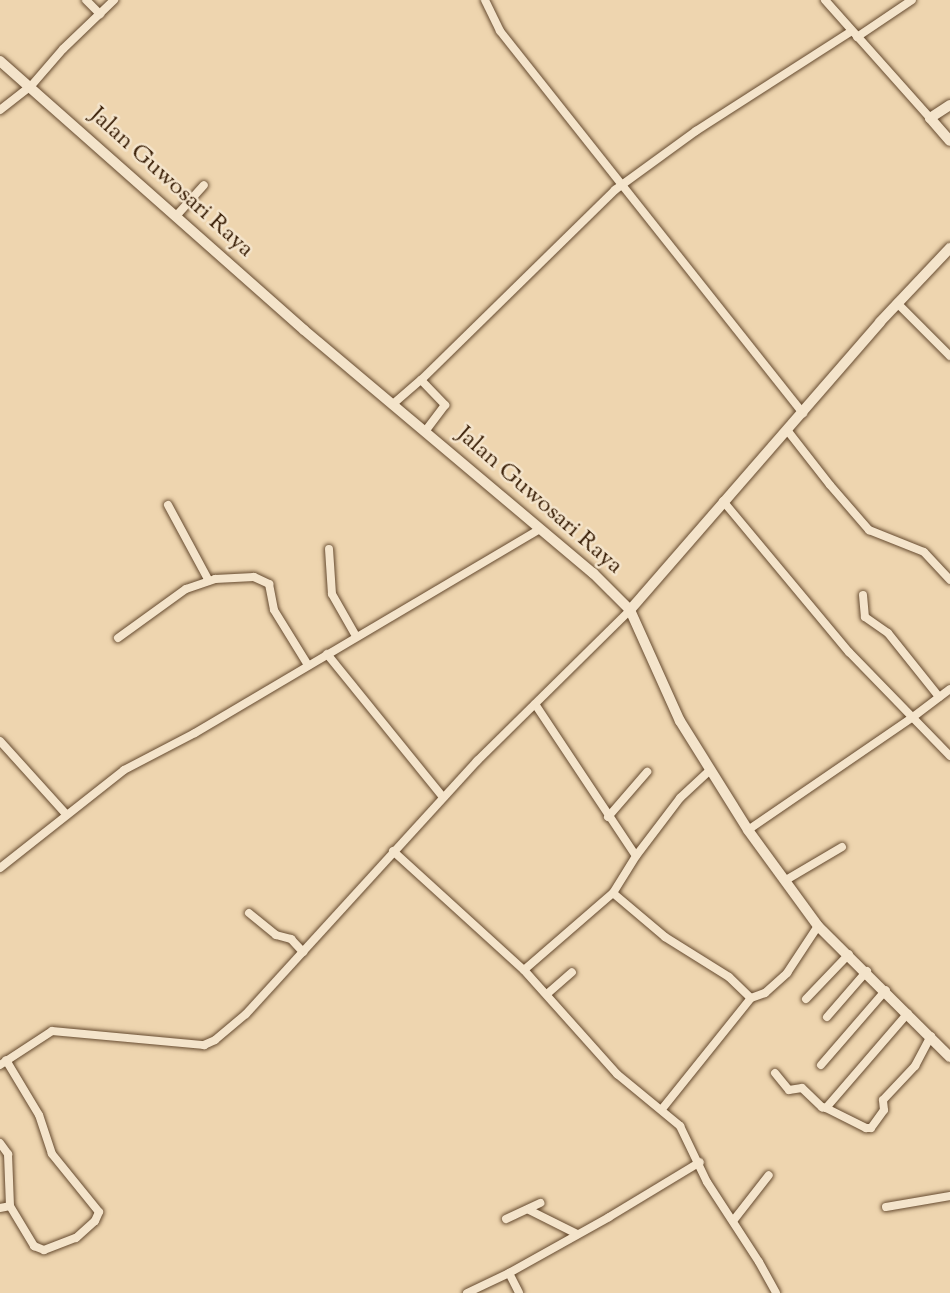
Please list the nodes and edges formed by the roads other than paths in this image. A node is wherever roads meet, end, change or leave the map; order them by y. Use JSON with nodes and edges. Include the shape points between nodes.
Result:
{"nodes":[{"id":1,"x":86,"y":0,"type":"edge"},
{"id":2,"x":114,"y":0,"type":"edge"},
{"id":3,"x":485,"y":0,"type":"edge"},
{"id":4,"x":825,"y":0,"type":"edge"},
{"id":5,"x":912,"y":0,"type":"edge"},
{"id":6,"x":100,"y":14,"type":"junction"},
{"id":7,"x":855,"y":34,"type":"junction"},
{"id":8,"x":0,"y":61,"type":"edge"},
{"id":9,"x":31,"y":86,"type":"junction"},
{"id":10,"x":950,"y":105,"type":"edge"},
{"id":11,"x":0,"y":110,"type":"edge"},
{"id":12,"x":930,"y":118,"type":"junction"},
{"id":13,"x":950,"y":141,"type":"edge"},
{"id":14,"x":204,"y":184,"type":"dead end"},
{"id":15,"x":622,"y":184,"type":"junction"},
{"id":16,"x":177,"y":215,"type":"junction"},
{"id":17,"x":950,"y":248,"type":"edge"},
{"id":18,"x":897,"y":303,"type":"junction"},
{"id":19,"x":950,"y":356,"type":"edge"},
{"id":20,"x":421,"y":380,"type":"junction"},
{"id":21,"x":393,"y":404,"type":"junction"},
{"id":22,"x":802,"y":413,"type":"junction"},
{"id":23,"x":426,"y":430,"type":"junction"},
{"id":24,"x":787,"y":430,"type":"junction"},
{"id":25,"x":723,"y":501,"type":"junction"},
{"id":26,"x":168,"y":505,"type":"dead end"},
{"id":27,"x":540,"y":529,"type":"junction"},
{"id":28,"x":330,"y":549,"type":"dead end"},
{"id":29,"x":950,"y":580,"type":"edge"},
{"id":30,"x":209,"y":581,"type":"junction"},
{"id":31,"x":863,"y":595,"type":"dead end"},
{"id":32,"x":630,"y":610,"type":"junction"},
{"id":33,"x":356,"y":636,"type":"junction"},
{"id":34,"x":118,"y":638,"type":"dead end"},
{"id":35,"x":327,"y":654,"type":"junction"},
{"id":36,"x":308,"y":665,"type":"junction"},
{"id":37,"x":950,"y":689,"type":"edge"},
{"id":38,"x":939,"y":697,"type":"junction"},
{"id":39,"x":535,"y":704,"type":"junction"},
{"id":40,"x":913,"y":717,"type":"junction"},
{"id":41,"x":0,"y":741,"type":"edge"},
{"id":42,"x":950,"y":756,"type":"edge"},
{"id":43,"x":709,"y":771,"type":"junction"},
{"id":44,"x":647,"y":772,"type":"dead end"},
{"id":45,"x":443,"y":798,"type":"junction"},
{"id":46,"x":66,"y":814,"type":"junction"},
{"id":47,"x":608,"y":817,"type":"junction"},
{"id":48,"x":748,"y":830,"type":"junction"},
{"id":49,"x":842,"y":846,"type":"dead end"},
{"id":50,"x":393,"y":851,"type":"junction"},
{"id":51,"x":636,"y":856,"type":"junction"},
{"id":52,"x":0,"y":868,"type":"edge"},
{"id":53,"x":786,"y":880,"type":"junction"},
{"id":54,"x":612,"y":893,"type":"junction"},
{"id":55,"x":249,"y":913,"type":"dead end"},
{"id":56,"x":818,"y":926,"type":"junction"},
{"id":57,"x":303,"y":952,"type":"junction"},
{"id":58,"x":849,"y":954,"type":"junction"},
{"id":59,"x":524,"y":970,"type":"junction"},
{"id":60,"x":867,"y":971,"type":"junction"},
{"id":61,"x":572,"y":972,"type":"dead end"},
{"id":62,"x":886,"y":990,"type":"junction"},
{"id":63,"x":547,"y":994,"type":"junction"},
{"id":64,"x":751,"y":998,"type":"junction"},
{"id":65,"x":806,"y":999,"type":"dead end"},
{"id":66,"x":908,"y":1013,"type":"junction"},
{"id":67,"x":827,"y":1017,"type":"dead end"},
{"id":68,"x":931,"y":1036,"type":"junction"},
{"id":69,"x":950,"y":1057,"type":"edge"},
{"id":70,"x":3,"y":1062,"type":"edge"},
{"id":71,"x":821,"y":1065,"type":"dead end"},
{"id":72,"x":775,"y":1073,"type":"dead end"},
{"id":73,"x":826,"y":1108,"type":"junction"},
{"id":74,"x":662,"y":1109,"type":"junction"},
{"id":75,"x":0,"y":1143,"type":"edge"},
{"id":76,"x":700,"y":1162,"type":"junction"},
{"id":77,"x":769,"y":1175,"type":"dead end"},
{"id":78,"x":950,"y":1196,"type":"edge"},
{"id":79,"x":540,"y":1203,"type":"dead end"},
{"id":80,"x":10,"y":1206,"type":"junction"},
{"id":81,"x":886,"y":1207,"type":"dead end"},
{"id":82,"x":0,"y":1208,"type":"edge"},
{"id":83,"x":529,"y":1210,"type":"junction"},
{"id":84,"x":507,"y":1219,"type":"dead end"},
{"id":85,"x":733,"y":1221,"type":"junction"},
{"id":86,"x":577,"y":1234,"type":"junction"},
{"id":87,"x":509,"y":1273,"type":"junction"},
{"id":88,"x":467,"y":1293,"type":"edge"},
{"id":89,"x":519,"y":1293,"type":"edge"},
{"id":90,"x":776,"y":1293,"type":"edge"}],
"edges":[{"from":1,"to":6,"type":"street"},
{"from":2,"to":6,"type":"street"},
{"from":3,"to":15,"type":"street","via":[[500,31]]},
{"from":4,"to":7,"type":"street"},
{"from":5,"to":7,"type":"street"},
{"from":6,"to":9,"type":"street"},
{"from":7,"to":12,"type":"street"},
{"from":7,"to":15,"type":"street","via":[[696,131]]},
{"from":8,"to":9,"type":"street","name":"Jalan Guwosari Raya"},
{"from":9,"to":11,"type":"street"},
{"from":9,"to":16,"type":"street","name":"Jalan Guwosari Raya"},
{"from":10,"to":12,"type":"street"},
{"from":12,"to":13,"type":"street"},
{"from":14,"to":16,"type":"street"},
{"from":15,"to":20,"type":"street"},
{"from":15,"to":22,"type":"street"},
{"from":16,"to":21,"type":"street","name":"Jalan Guwosari Raya"},
{"from":17,"to":18,"type":"street"},
{"from":18,"to":19,"type":"street"},
{"from":18,"to":22,"type":"street"},
{"from":20,"to":21,"type":"street"},
{"from":20,"to":23,"type":"street","via":[[445,405]]},
{"from":21,"to":23,"type":"street","name":"Jalan Guwosari Raya"},
{"from":22,"to":24,"type":"street"},
{"from":23,"to":27,"type":"street","name":"Jalan Guwosari Raya"},
{"from":24,"to":25,"type":"street"},
{"from":24,"to":29,"type":"street","via":[[869,530],[924,552]]},
{"from":25,"to":32,"type":"street"},
{"from":25,"to":40,"type":"street","via":[[849,652]]},
{"from":26,"to":30,"type":"street"},
{"from":27,"to":32,"type":"street","name":"Jalan Guwosari Raya"},
{"from":27,"to":33,"type":"street"},
{"from":28,"to":33,"type":"street","via":[[332,594]]},
{"from":30,"to":34,"type":"street","via":[[186,589]]},
{"from":30,"to":36,"type":"street","via":[[237,576],[264,579],[269,584],[274,610]]},
{"from":31,"to":38,"type":"street","via":[[865,617],[888,633]]},
{"from":32,"to":39,"type":"street"},
{"from":32,"to":43,"type":"street","name":"Jalan Guwosari Raya","via":[[680,721]]},
{"from":33,"to":35,"type":"street"},
{"from":35,"to":36,"type":"street"},
{"from":35,"to":45,"type":"street"},
{"from":36,"to":46,"type":"street","via":[[195,733],[123,770]]},
{"from":37,"to":38,"type":"street"},
{"from":38,"to":40,"type":"street"},
{"from":39,"to":45,"type":"street"},
{"from":39,"to":47,"type":"street"},
{"from":40,"to":42,"type":"street"},
{"from":40,"to":48,"type":"street"},
{"from":41,"to":46,"type":"street"},
{"from":43,"to":48,"type":"street","name":"Jalan Guwosari Raya"},
{"from":43,"to":51,"type":"street","via":[[680,798]]},
{"from":44,"to":47,"type":"street"},
{"from":45,"to":50,"type":"street"},
{"from":46,"to":52,"type":"street"},
{"from":47,"to":51,"type":"street"},
{"from":48,"to":53,"type":"street","name":"Jalan Guwosari Raya"},
{"from":49,"to":53,"type":"street"},
{"from":50,"to":57,"type":"street"},
{"from":50,"to":59,"type":"street"},
{"from":51,"to":54,"type":"street"},
{"from":53,"to":56,"type":"street","name":"Jalan Guwosari Raya"},
{"from":54,"to":59,"type":"street"},
{"from":54,"to":64,"type":"street","via":[[665,937],[729,977]]},
{"from":55,"to":57,"type":"street","via":[[276,934],[291,939]]},
{"from":56,"to":58,"type":"street","name":"Jalan Guwosari Raya"},
{"from":56,"to":64,"type":"street","via":[[776,985]]},
{"from":57,"to":70,"type":"street","via":[[246,1014],[208,1044],[58,1030]]},
{"from":58,"to":60,"type":"street","name":"Jalan Guwosari Raya"},
{"from":58,"to":65,"type":"street"},
{"from":59,"to":63,"type":"street"},
{"from":60,"to":62,"type":"street","name":"Jalan Guwosari Raya"},
{"from":60,"to":67,"type":"street"},
{"from":61,"to":63,"type":"street"},
{"from":62,"to":66,"type":"street","name":"Jalan Guwosari Raya"},
{"from":62,"to":71,"type":"street"},
{"from":63,"to":74,"type":"street","via":[[618,1074]]},
{"from":64,"to":74,"type":"street"},
{"from":66,"to":68,"type":"street","name":"Jalan Guwosari Raya"},
{"from":66,"to":73,"type":"street"},
{"from":68,"to":69,"type":"street","name":"Jalan Guwosari Raya"},
{"from":68,"to":73,"type":"street","via":[[915,1066],[883,1100],[884,1110],[871,1128]]},
{"from":70,"to":80,"type":"street","via":[[42,1122],[52,1154],[99,1212],[76,1238],[44,1250],[34,1246]]},
{"from":72,"to":73,"type":"street","via":[[789,1090],[802,1088]]},
{"from":74,"to":76,"type":"street","via":[[684,1131]]},
{"from":75,"to":80,"type":"street","via":[[8,1154]]},
{"from":76,"to":85,"type":"street","via":[[707,1182]]},
{"from":76,"to":86,"type":"street"},
{"from":77,"to":85,"type":"street"},
{"from":78,"to":81,"type":"street"},
{"from":79,"to":83,"type":"street"},
{"from":80,"to":82,"type":"street"},
{"from":83,"to":84,"type":"street"},
{"from":83,"to":86,"type":"street"},
{"from":85,"to":90,"type":"street"},
{"from":86,"to":87,"type":"street"},
{"from":87,"to":88,"type":"street"},
{"from":87,"to":89,"type":"street"}]}
